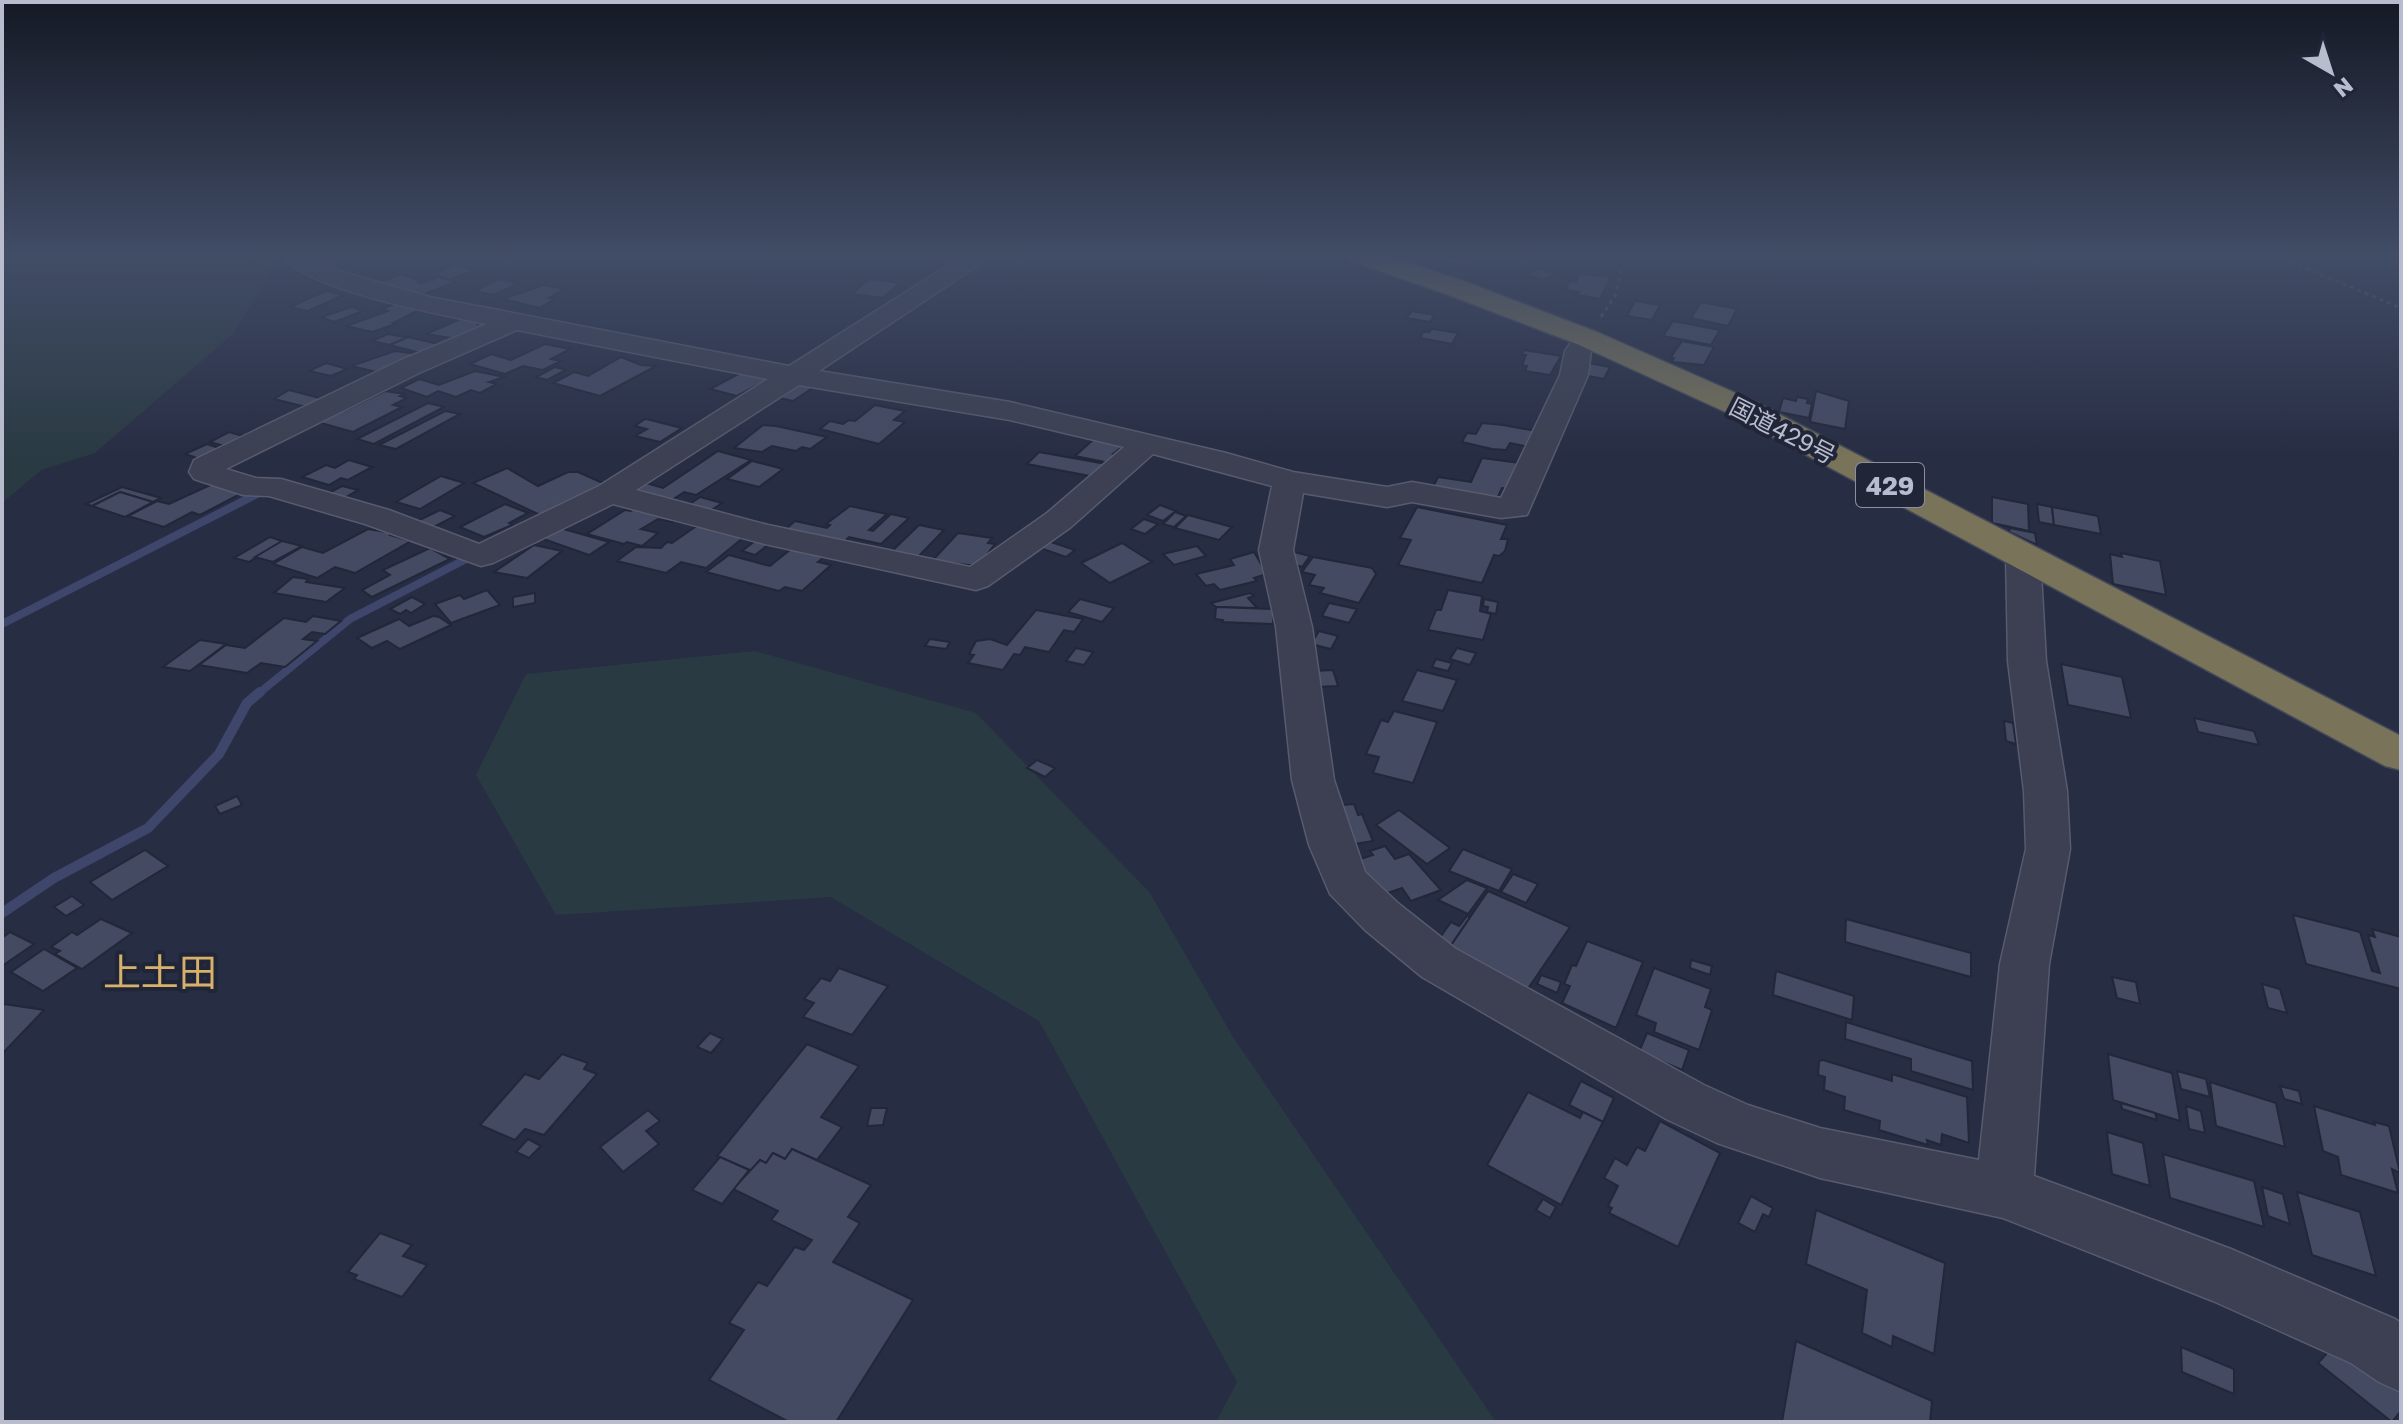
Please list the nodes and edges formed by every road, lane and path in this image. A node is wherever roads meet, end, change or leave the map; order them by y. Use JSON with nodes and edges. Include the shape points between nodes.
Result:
{"nodes":[{"id":1,"x":513,"y":322,"type":"edge"},
{"id":2,"x":523,"y":322,"type":"edge"},
{"id":3,"x":862,"y":322,"type":"edge"},
{"id":4,"x":870,"y":322,"type":"edge"},
{"id":5,"x":1546,"y":322,"type":"edge"},
{"id":6,"x":1597,"y":322,"type":"edge"},
{"id":7,"x":1587,"y":338,"type":"junction"},
{"id":8,"x":785,"y":374,"type":"junction"},
{"id":9,"x":1147,"y":443,"type":"junction"},
{"id":10,"x":1289,"y":481,"type":"junction"},
{"id":11,"x":610,"y":493,"type":"junction"},
{"id":12,"x":2023,"y":555,"type":"junction"},
{"id":13,"x":2401,"y":755,"type":"edge"},
{"id":14,"x":2004,"y":1192,"type":"junction"},
{"id":15,"x":2401,"y":1360,"type":"edge"}],
"edges":[{"from":1,"to":11,"type":"street","via":[[409,367],[205,467],[205,472],[361,513],[481,556]]},
{"from":2,"to":8,"type":"street"},
{"from":3,"to":8,"type":"street"},
{"from":4,"to":8,"type":"street"},
{"from":5,"to":7,"type":"highway","name":"国道429号","number":"429"},
{"from":6,"to":7,"type":"path"},
{"from":7,"to":10,"type":"street","via":[[1515,508],[1412,492],[1387,497]]},
{"from":7,"to":12,"type":"highway","name":"国道429号","number":"429","via":[[1743,408]]},
{"from":8,"to":9,"type":"street","via":[[997,408]]},
{"from":8,"to":11,"type":"street"},
{"from":9,"to":10,"type":"street"},
{"from":9,"to":11,"type":"street","via":[[1059,520],[976,579],[765,534]]},
{"from":10,"to":14,"type":"street","via":[[1276,550],[1294,627],[1313,780],[1346,882],[1439,963],[1685,1102],[1736,1126],[1820,1153]]},
{"from":12,"to":13,"type":"highway","name":"国道429号","number":"429"},
{"from":12,"to":14,"type":"street","via":[[2023,615],[2048,802],[2048,852],[2024,958]]},
{"from":14,"to":15,"type":"street","via":[[2231,1278],[2373,1341]]}]}
